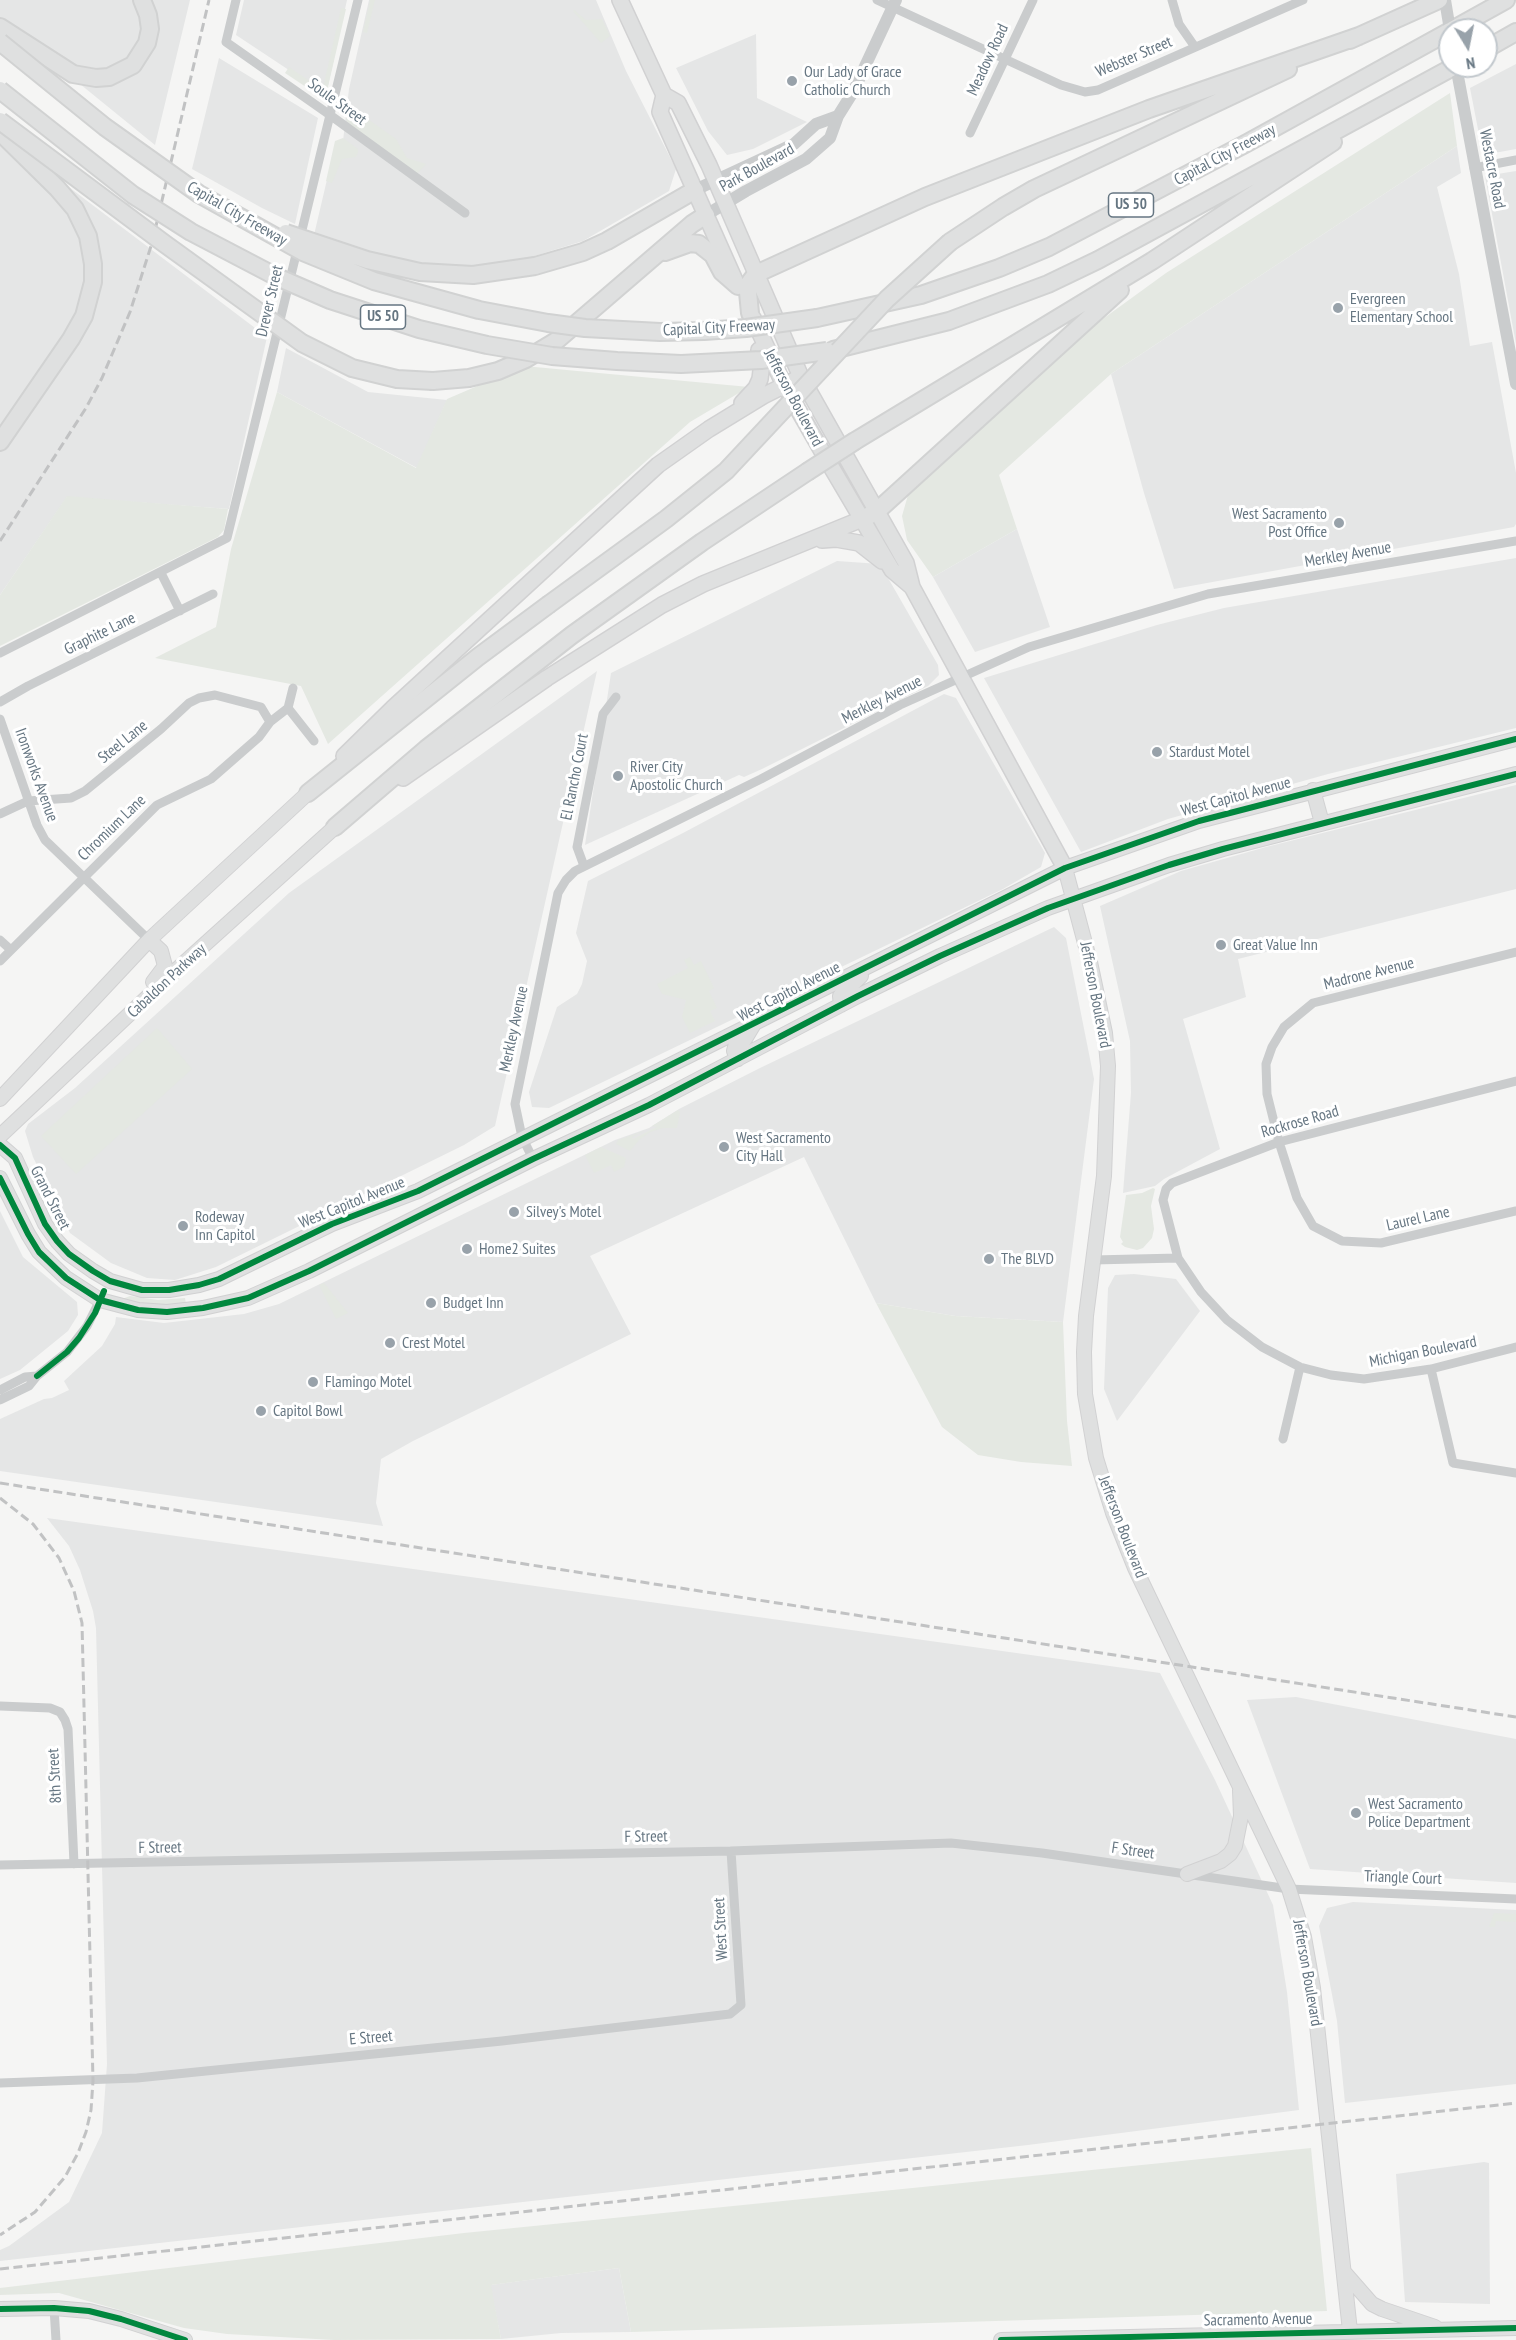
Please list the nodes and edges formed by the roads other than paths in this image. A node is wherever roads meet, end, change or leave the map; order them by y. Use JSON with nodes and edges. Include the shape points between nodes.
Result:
{"nodes":[{"id":1,"x":142,"y":0,"type":"edge"},
{"id":2,"x":236,"y":0,"type":"edge"},
{"id":3,"x":358,"y":0,"type":"edge"},
{"id":4,"x":877,"y":0,"type":"edge"},
{"id":5,"x":1033,"y":0,"type":"edge"},
{"id":6,"x":1172,"y":0,"type":"edge"},
{"id":7,"x":1303,"y":0,"type":"edge"},
{"id":8,"x":1439,"y":0,"type":"edge"},
{"id":9,"x":1445,"y":0,"type":"edge"},
{"id":10,"x":1506,"y":0,"type":"edge"},
{"id":11,"x":622,"y":1,"type":"edge"},
{"id":12,"x":894,"y":4,"type":"edge"},
{"id":13,"x":1449,"y":18,"type":"edge"},
{"id":14,"x":1473,"y":18,"type":"edge"},
{"id":15,"x":0,"y":27,"type":"edge"},
{"id":16,"x":1516,"y":32,"type":"edge"},
{"id":17,"x":1359,"y":36,"type":"junction"},
{"id":18,"x":1438,"y":38,"type":"edge"},
{"id":19,"x":0,"y":42,"type":"edge"},
{"id":20,"x":1498,"y":42,"type":"edge"},
{"id":21,"x":1195,"y":47,"type":"junction"},
{"id":22,"x":1005,"y":60,"type":"junction"},
{"id":23,"x":1438,"y":75,"type":"edge"},
{"id":24,"x":1432,"y":78,"type":"junction"},
{"id":25,"x":1458,"y":78,"type":"edge"},
{"id":26,"x":0,"y":90,"type":"edge"},
{"id":27,"x":664,"y":95,"type":"junction"},
{"id":28,"x":330,"y":115,"type":"junction"},
{"id":29,"x":838,"y":116,"type":"junction"},
{"id":30,"x":0,"y":121,"type":"edge"},
{"id":31,"x":0,"y":132,"type":"edge"},
{"id":32,"x":970,"y":133,"type":"dead end"},
{"id":33,"x":1516,"y":160,"type":"edge"},
{"id":34,"x":1474,"y":168,"type":"junction"},
{"id":35,"x":716,"y":180,"type":"junction"},
{"id":36,"x":695,"y":190,"type":"junction"},
{"id":37,"x":725,"y":204,"type":"junction"},
{"id":38,"x":465,"y":213,"type":"dead end"},
{"id":39,"x":235,"y":215,"type":"junction"},
{"id":40,"x":706,"y":215,"type":"junction"},
{"id":41,"x":651,"y":259,"type":"junction"},
{"id":42,"x":1152,"y":261,"type":"junction"},
{"id":43,"x":756,"y":274,"type":"junction"},
{"id":44,"x":738,"y":286,"type":"junction"},
{"id":45,"x":750,"y":313,"type":"junction"},
{"id":46,"x":759,"y":333,"type":"junction"},
{"id":47,"x":801,"y":377,"type":"junction"},
{"id":48,"x":1516,"y":384,"type":"edge"},
{"id":49,"x":784,"y":385,"type":"junction"},
{"id":50,"x":709,"y":429,"type":"junction"},
{"id":51,"x":0,"y":442,"type":"edge"},
{"id":52,"x":869,"y":515,"type":"junction"},
{"id":53,"x":1516,"y":541,"type":"edge"},
{"id":54,"x":793,"y":548,"type":"junction"},
{"id":55,"x":892,"y":570,"type":"junction"},
{"id":56,"x":161,"y":573,"type":"junction"},
{"id":57,"x":912,"y":587,"type":"junction"},
{"id":58,"x":213,"y":594,"type":"dead end"},
{"id":59,"x":180,"y":611,"type":"junction"},
{"id":60,"x":0,"y":653,"type":"edge"},
{"id":61,"x":963,"y":677,"type":"junction"},
{"id":62,"x":293,"y":688,"type":"dead end"},
{"id":63,"x":616,"y":697,"type":"dead end"},
{"id":64,"x":0,"y":702,"type":"edge"},
{"id":65,"x":288,"y":708,"type":"junction"},
{"id":66,"x":0,"y":719,"type":"edge"},
{"id":67,"x":270,"y":722,"type":"junction"},
{"id":68,"x":1516,"y":739,"type":"edge"},
{"id":69,"x":3,"y":740,"type":"edge"},
{"id":70,"x":314,"y":741,"type":"dead end"},
{"id":71,"x":1516,"y":774,"type":"edge"},
{"id":72,"x":1313,"y":790,"type":"junction"},
{"id":73,"x":308,"y":793,"type":"junction"},
{"id":74,"x":28,"y":801,"type":"junction"},
{"id":75,"x":0,"y":814,"type":"edge"},
{"id":76,"x":1322,"y":824,"type":"junction"},
{"id":77,"x":335,"y":828,"type":"junction"},
{"id":78,"x":584,"y":866,"type":"junction"},
{"id":79,"x":1065,"y":868,"type":"junction"},
{"id":80,"x":83,"y":876,"type":"junction"},
{"id":81,"x":1074,"y":900,"type":"junction"},
{"id":82,"x":0,"y":940,"type":"edge"},
{"id":83,"x":149,"y":940,"type":"junction"},
{"id":84,"x":11,"y":950,"type":"junction"},
{"id":85,"x":1516,"y":952,"type":"edge"},
{"id":86,"x":0,"y":961,"type":"edge"},
{"id":87,"x":874,"y":964,"type":"junction"},
{"id":88,"x":841,"y":1005,"type":"junction"},
{"id":89,"x":754,"y":1024,"type":"junction"},
{"id":90,"x":115,"y":1029,"type":"junction"},
{"id":91,"x":738,"y":1059,"type":"junction"},
{"id":92,"x":1516,"y":1081,"type":"edge"},
{"id":93,"x":0,"y":1099,"type":"edge"},
{"id":94,"x":0,"y":1136,"type":"edge"},
{"id":95,"x":522,"y":1137,"type":"junction"},
{"id":96,"x":1279,"y":1142,"type":"junction"},
{"id":97,"x":0,"y":1145,"type":"edge"},
{"id":98,"x":533,"y":1160,"type":"junction"},
{"id":99,"x":0,"y":1178,"type":"edge"},
{"id":100,"x":1516,"y":1211,"type":"edge"},
{"id":101,"x":1178,"y":1258,"type":"junction"},
{"id":102,"x":1093,"y":1260,"type":"junction"},
{"id":103,"x":110,"y":1281,"type":"junction"},
{"id":104,"x":100,"y":1300,"type":"junction"},
{"id":105,"x":1516,"y":1347,"type":"edge"},
{"id":106,"x":1300,"y":1367,"type":"junction"},
{"id":107,"x":1431,"y":1369,"type":"junction"},
{"id":108,"x":37,"y":1376,"type":"junction"},
{"id":109,"x":0,"y":1390,"type":"edge"},
{"id":110,"x":0,"y":1400,"type":"edge"},
{"id":111,"x":1283,"y":1439,"type":"dead end"},
{"id":112,"x":1516,"y":1473,"type":"edge"},
{"id":113,"x":0,"y":1706,"type":"edge"},
{"id":114,"x":1239,"y":1782,"type":"junction"},
{"id":115,"x":731,"y":1851,"type":"junction"},
{"id":116,"x":74,"y":1864,"type":"junction"},
{"id":117,"x":0,"y":1865,"type":"edge"},
{"id":118,"x":1187,"y":1874,"type":"junction"},
{"id":119,"x":1289,"y":1889,"type":"junction"},
{"id":120,"x":1516,"y":1899,"type":"edge"},
{"id":121,"x":741,"y":2005,"type":"joint"},
{"id":122,"x":0,"y":2083,"type":"edge"},
{"id":123,"x":1344,"y":2272,"type":"junction"},
{"id":124,"x":54,"y":2308,"type":"junction"},
{"id":125,"x":0,"y":2309,"type":"edge"},
{"id":126,"x":1516,"y":2328,"type":"edge"},
{"id":127,"x":1442,"y":2330,"type":"junction"},
{"id":128,"x":1351,"y":2336,"type":"edge"},
{"id":129,"x":56,"y":2340,"type":"edge"},
{"id":130,"x":185,"y":2340,"type":"edge"},
{"id":131,"x":1001,"y":2340,"type":"edge"}],
"edges":[{"from":1,"to":15,"type":"highway","via":[[150,29],[147,44],[133,65],[109,77],[73,74]]},
{"from":2,"to":28,"type":"street","name":"Soule Street","via":[[226,42]]},
{"from":3,"to":28,"type":"street","name":"Drever Street"},
{"from":4,"to":12,"type":"street","name":"Webster Street"},
{"from":5,"to":22,"type":"street","name":"Meadow Road"},
{"from":6,"to":21,"type":"street","via":[[1179,24]]},
{"from":7,"to":21,"type":"street","name":"Webster Street"},
{"from":8,"to":17,"type":"highway"},
{"from":9,"to":13,"type":"street"},
{"from":10,"to":14,"type":"highway","name":"Capital City Freeway","number":"US 50"},
{"from":11,"to":27,"type":"main road","name":"Jefferson Boulevard"},
{"from":12,"to":22,"type":"street","name":"Webster Street"},
{"from":12,"to":29,"type":"street","name":"Park Boulevard"},
{"from":16,"to":20,"type":"highway"},
{"from":17,"to":43,"type":"highway","via":[[1253,71],[925,197]]},
{"from":17,"to":73,"type":"highway","bridge":true,"via":[[1034,189],[950,242],[887,299],[726,471],[469,665]]},
{"from":18,"to":39,"type":"highway","name":"Capital City Freeway","number":"US 50","bridge":true,"via":[[1049,247],[921,295],[817,318],[704,331],[621,330],[548,323],[450,303],[374,281],[303,252]]},
{"from":19,"to":39,"type":"highway","name":"Capital City Freeway","number":"US 50","bridge":true,"via":[[149,160]]},
{"from":21,"to":22,"type":"street","name":"Webster Street","via":[[1098,90],[1085,92]]},
{"from":22,"to":32,"type":"street","name":"Meadow Road"},
{"from":23,"to":24,"type":"highway","name":"Capital City Freeway","number":"US 50"},
{"from":24,"to":26,"type":"highway","name":"Capital City Freeway","number":"US 50","bridge":true,"via":[[1048,284],[949,321],[827,351],[749,361],[681,364],[552,356],[498,347],[419,329],[330,300],[191,232],[133,195]]},
{"from":24,"to":42,"type":"highway"},
{"from":25,"to":34,"type":"street","name":"Westacre Road"},
{"from":27,"to":35,"type":"main road","name":"Jefferson Boulevard","via":[[678,103]]},
{"from":27,"to":36,"type":"main road","name":"Jefferson Boulevard","via":[[660,112]]},
{"from":28,"to":38,"type":"street","name":"Soule Street"},
{"from":28,"to":56,"type":"street","name":"Drever Street","via":[[227,538]]},
{"from":29,"to":35,"type":"street","name":"Park Boulevard","via":[[816,124],[794,144]]},
{"from":29,"to":37,"type":"street","name":"Park Boulevard","via":[[830,138],[817,152]]},
{"from":30,"to":41,"type":"highway","bridge":true,"via":[[302,343],[352,368],[397,379],[469,378],[526,360],[556,341]]},
{"from":31,"to":51,"type":"highway","via":[[75,209],[88,236],[93,264],[93,282],[84,316]]},
{"from":33,"to":34,"type":"street"},
{"from":34,"to":48,"type":"street","name":"Westacre Road"},
{"from":35,"to":36,"type":"street","name":"Park Boulevard"},
{"from":35,"to":37,"type":"main road","name":"Jefferson Boulevard"},
{"from":36,"to":39,"type":"highway","bridge":true,"via":[[574,255],[535,266],[473,275],[420,272],[366,260]]},
{"from":36,"to":40,"type":"main road","name":"Jefferson Boulevard"},
{"from":37,"to":40,"type":"street","name":"Park Boulevard"},
{"from":37,"to":43,"type":"main road","name":"Jefferson Boulevard"},
{"from":40,"to":41,"type":"highway"},
{"from":40,"to":44,"type":"main road","name":"Jefferson Boulevard"},
{"from":41,"to":44,"type":"highway","via":[[680,246],[699,244]]},
{"from":42,"to":52,"type":"highway"},
{"from":42,"to":77,"type":"highway","bridge":true,"via":[[855,441],[692,549],[572,635],[426,749]]},
{"from":43,"to":45,"type":"highway","via":[[748,292]]},
{"from":43,"to":47,"type":"main road","name":"Jefferson Boulevard"},
{"from":44,"to":45,"type":"main road","name":"Jefferson Boulevard"},
{"from":45,"to":46,"type":"main road","name":"Jefferson Boulevard"},
{"from":46,"to":49,"type":"main road","name":"Jefferson Boulevard"},
{"from":46,"to":50,"type":"main road","via":[[762,371],[756,388]]},
{"from":47,"to":49,"type":"main road"},
{"from":47,"to":52,"type":"main road","name":"Jefferson Boulevard"},
{"from":49,"to":50,"type":"main road"},
{"from":49,"to":52,"type":"main road","name":"Jefferson Boulevard"},
{"from":50,"to":73,"type":"main road","via":[[630,489],[393,708]]},
{"from":52,"to":54,"type":"main road"},
{"from":52,"to":55,"type":"main road","name":"Jefferson Boulevard"},
{"from":52,"to":57,"type":"main road","name":"Jefferson Boulevard","via":[[906,563]]},
{"from":53,"to":61,"type":"street","name":"Merkley Avenue","via":[[1208,594],[1029,647]]},
{"from":54,"to":55,"type":"main road","via":[[823,540],[848,540],[868,548]]},
{"from":54,"to":77,"type":"main road","via":[[662,605],[479,724]]},
{"from":55,"to":57,"type":"main road","name":"Jefferson Boulevard"},
{"from":56,"to":59,"type":"street"},
{"from":56,"to":60,"type":"street"},
{"from":57,"to":61,"type":"main road","name":"Jefferson Boulevard"},
{"from":58,"to":59,"type":"street","name":"Graphite Lane"},
{"from":59,"to":64,"type":"street","name":"Graphite Lane"},
{"from":61,"to":78,"type":"street","name":"Merkley Avenue","via":[[900,705]]},
{"from":61,"to":79,"type":"main road","name":"Jefferson Boulevard"},
{"from":62,"to":65,"type":"street"},
{"from":63,"to":78,"type":"street","name":"El Rancho Court","via":[[603,714],[579,836],[577,847]]},
{"from":65,"to":67,"type":"street","name":"Chromium Lane"},
{"from":65,"to":70,"type":"street"},
{"from":66,"to":69,"type":"street","name":"Ironworks Avenue"},
{"from":67,"to":74,"type":"street","name":"Steel Lane","via":[[261,707],[214,695],[199,698],[85,791],[70,798]]},
{"from":67,"to":80,"type":"street","name":"Chromium Lane","via":[[211,779],[157,804]]},
{"from":68,"to":72,"type":"main road","name":"West Capitol Avenue"},
{"from":69,"to":74,"type":"street","name":"Ironworks Avenue"},
{"from":71,"to":76,"type":"main road"},
{"from":72,"to":76,"type":"main road"},
{"from":72,"to":79,"type":"main road","name":"West Capitol Avenue","via":[[1193,822]]},
{"from":73,"to":83,"type":"main road"},
{"from":74,"to":75,"type":"street","name":"Steel Lane"},
{"from":74,"to":80,"type":"street","name":"Ironworks Avenue","via":[[45,840]]},
{"from":76,"to":81,"type":"main road","via":[[1181,861]]},
{"from":77,"to":90,"type":"main road","name":"Cabaldon Parkway"},
{"from":78,"to":95,"type":"street","name":"Merkley Avenue","via":[[570,875],[558,893],[515,1104]]},
{"from":79,"to":81,"type":"main road","name":"Jefferson Boulevard"},
{"from":79,"to":87,"type":"main road","name":"West Capitol Avenue"},
{"from":80,"to":83,"type":"street","name":"Ironworks Avenue"},
{"from":80,"to":84,"type":"street","name":"Chromium Lane"},
{"from":81,"to":88,"type":"main road","via":[[946,953]]},
{"from":81,"to":102,"type":"main road","name":"Jefferson Boulevard","via":[[1105,1033],[1108,1066],[1107,1143]]},
{"from":82,"to":84,"type":"street"},
{"from":83,"to":90,"type":"main road","via":[[161,951],[165,966],[160,976],[124,1009]]},
{"from":83,"to":93,"type":"main road"},
{"from":84,"to":86,"type":"street","name":"Chromium Lane"},
{"from":85,"to":96,"type":"street","name":"Madrone Avenue","via":[[1313,1003],[1297,1014],[1284,1027],[1266,1064],[1267,1094]]},
{"from":87,"to":88,"type":"main road","via":[[840,996]]},
{"from":87,"to":89,"type":"main road","name":"West Capitol Avenue"},
{"from":88,"to":91,"type":"main road"},
{"from":89,"to":91,"type":"main road","via":[[735,1047]]},
{"from":89,"to":95,"type":"main road","name":"West Capitol Avenue"},
{"from":90,"to":94,"type":"main road","name":"Cabaldon Parkway"},
{"from":91,"to":98,"type":"main road"},
{"from":92,"to":96,"type":"street","name":"Rockrose Road"},
{"from":95,"to":98,"type":"street","name":"Merkley Avenue"},
{"from":95,"to":103,"type":"main road","name":"West Capitol Avenue","via":[[418,1191],[332,1224],[219,1279],[169,1290],[134,1289]]},
{"from":96,"to":100,"type":"street","name":"Laurel Lane","via":[[1297,1198],[1313,1226],[1342,1241],[1381,1243]]},
{"from":96,"to":101,"type":"street","name":"Rockrose Road","via":[[1183,1178],[1166,1189],[1163,1200]]},
{"from":97,"to":103,"type":"main road","name":"Grand Street","via":[[15,1158],[45,1224],[57,1241],[74,1258]]},
{"from":98,"to":104,"type":"main road","via":[[248,1298],[167,1312],[138,1310]]},
{"from":99,"to":104,"type":"main road","via":[[39,1251],[66,1278]]},
{"from":101,"to":102,"type":"street"},
{"from":101,"to":106,"type":"street","name":"Michigan Boulevard","via":[[1201,1292],[1227,1320],[1262,1347]]},
{"from":102,"to":114,"type":"main road","name":"Jefferson Boulevard","via":[[1084,1352],[1085,1394],[1096,1458],[1135,1568]]},
{"from":103,"to":104,"type":"street"},
{"from":104,"to":108,"type":"street","via":[[79,1338]]},
{"from":105,"to":107,"type":"street","name":"Michigan Boulevard"},
{"from":106,"to":107,"type":"street","name":"Michigan Boulevard","via":[[1364,1379]]},
{"from":106,"to":111,"type":"street"},
{"from":107,"to":112,"type":"street","via":[[1452,1463]]},
{"from":108,"to":109,"type":"street","via":[[25,1377]]},
{"from":108,"to":110,"type":"street","via":[[29,1386]]},
{"from":113,"to":116,"type":"street","name":"8th Street","via":[[50,1708],[60,1712],[65,1720]]},
{"from":114,"to":118,"type":"main road","via":[[1241,1816],[1235,1846],[1221,1861]]},
{"from":114,"to":119,"type":"main road","name":"Jefferson Boulevard"},
{"from":115,"to":116,"type":"street","name":"F Street"},
{"from":115,"to":118,"type":"street","name":"F Street","via":[[951,1843]]},
{"from":115,"to":121,"type":"street","name":"West Street"},
{"from":116,"to":117,"type":"street","name":"F Street"},
{"from":118,"to":119,"type":"street","name":"F Street"},
{"from":119,"to":120,"type":"street","name":"Triangle Court"},
{"from":119,"to":123,"type":"main road","name":"Jefferson Boulevard","via":[[1304,1937],[1313,1988]]},
{"from":121,"to":122,"type":"street","name":"E Street","via":[[730,2014],[502,2041],[120,2079]]},
{"from":123,"to":127,"type":"main road","via":[[1372,2304]]},
{"from":123,"to":128,"type":"main road","name":"Jefferson Boulevard"},
{"from":124,"to":125,"type":"main road"},
{"from":124,"to":129,"type":"street"},
{"from":124,"to":130,"type":"main road","via":[[105,2314]]},
{"from":126,"to":127,"type":"main road","name":"Sacramento Avenue"},
{"from":127,"to":128,"type":"main road","name":"Sacramento Avenue"},
{"from":128,"to":131,"type":"main road","name":"Sacramento Avenue"}]}
